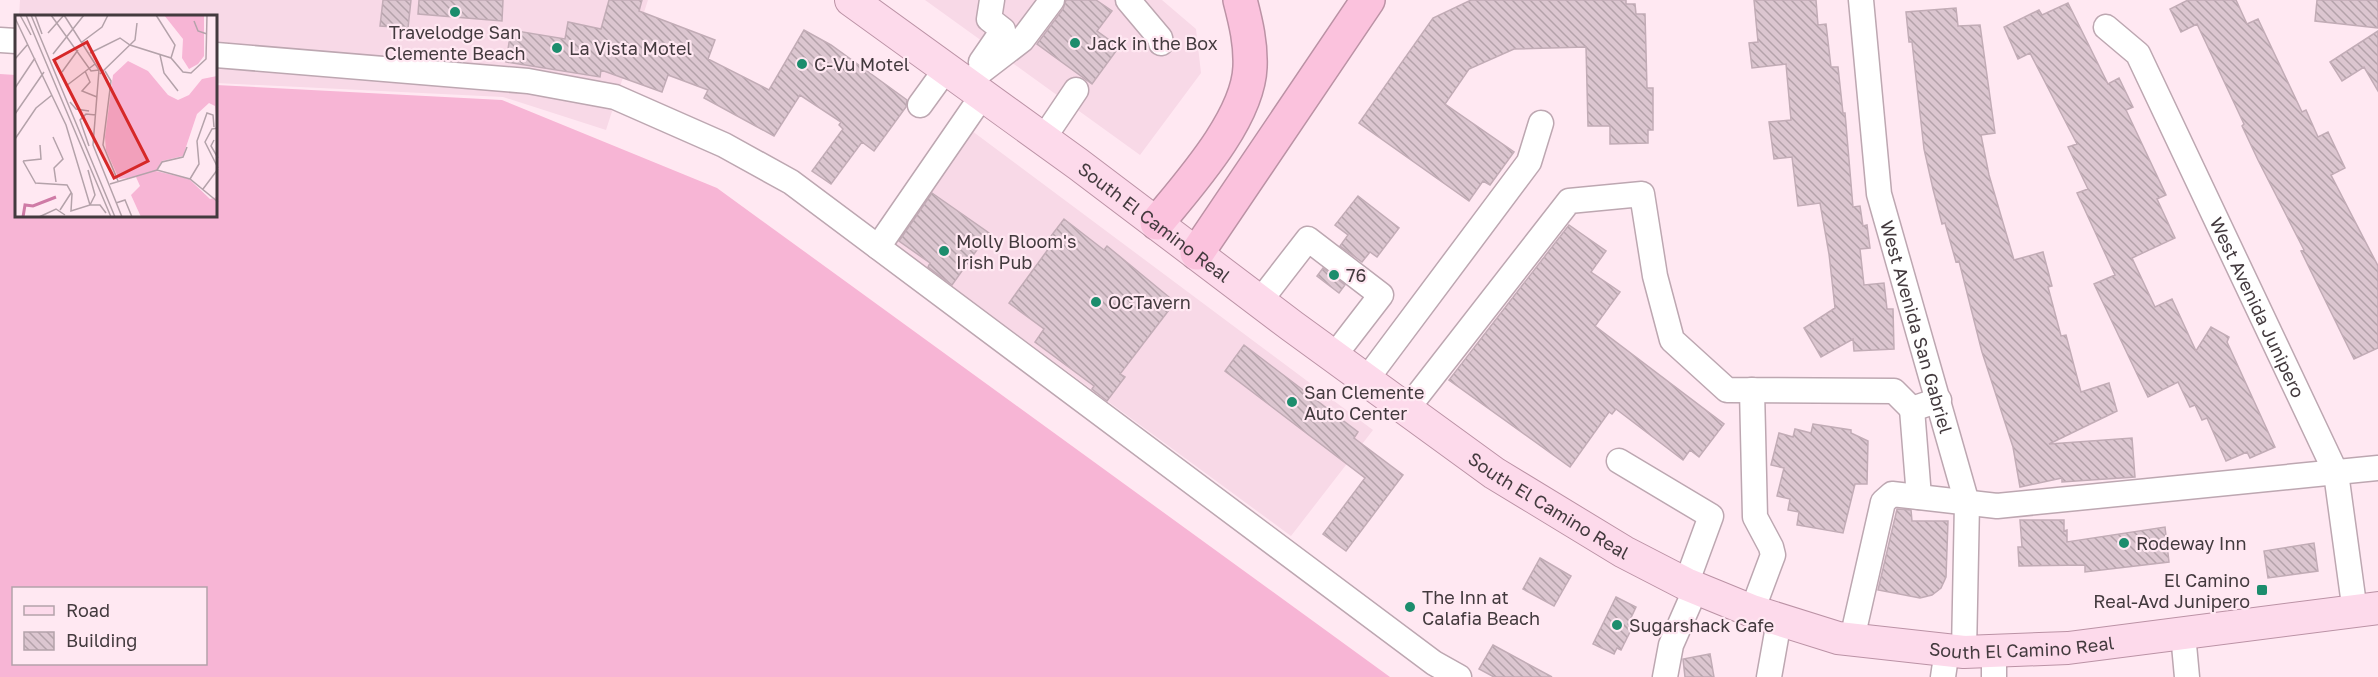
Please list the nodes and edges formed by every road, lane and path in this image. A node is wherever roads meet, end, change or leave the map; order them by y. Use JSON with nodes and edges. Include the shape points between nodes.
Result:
{"nodes":[{"id":1,"x":992,"y":0,"type":"edge"},
{"id":2,"x":1052,"y":0,"type":"edge"},
{"id":3,"x":1128,"y":0,"type":"edge"},
{"id":4,"x":1240,"y":0,"type":"edge"},
{"id":5,"x":1368,"y":0,"type":"edge"},
{"id":6,"x":1862,"y":0,"type":"edge"},
{"id":7,"x":853,"y":1,"type":"edge"},
{"id":8,"x":2106,"y":27,"type":"dead end"},
{"id":9,"x":0,"y":40,"type":"edge"},
{"id":10,"x":15,"y":41,"type":"edge"},
{"id":11,"x":1161,"y":44,"type":"dead end"},
{"id":12,"x":218,"y":55,"type":"edge"},
{"id":13,"x":965,"y":82,"type":"junction"},
{"id":14,"x":1076,"y":90,"type":"dead end"},
{"id":15,"x":920,"y":105,"type":"dead end"},
{"id":16,"x":1541,"y":123,"type":"dead end"},
{"id":17,"x":1043,"y":139,"type":"junction"},
{"id":18,"x":1157,"y":223,"type":"junction"},
{"id":19,"x":878,"y":247,"type":"junction"},
{"id":20,"x":1197,"y":253,"type":"junction"},
{"id":21,"x":1260,"y":301,"type":"junction"},
{"id":22,"x":1334,"y":356,"type":"junction"},
{"id":23,"x":1366,"y":380,"type":"junction"},
{"id":24,"x":1752,"y":390,"type":"junction"},
{"id":25,"x":1939,"y":400,"type":"junction"},
{"id":26,"x":1407,"y":409,"type":"junction"},
{"id":27,"x":1912,"y":409,"type":"junction"},
{"id":28,"x":1619,"y":461,"type":"dead end"},
{"id":29,"x":2378,"y":468,"type":"edge"},
{"id":30,"x":2336,"y":473,"type":"junction"},
{"id":31,"x":1919,"y":497,"type":"junction"},
{"id":32,"x":1966,"y":502,"type":"junction"},
{"id":33,"x":1691,"y":586,"type":"junction"},
{"id":34,"x":2367,"y":610,"type":"edge"},
{"id":35,"x":1766,"y":616,"type":"junction"},
{"id":36,"x":2183,"y":634,"type":"junction"},
{"id":37,"x":1852,"y":639,"type":"junction"},
{"id":38,"x":1969,"y":661,"type":"edge"},
{"id":39,"x":1459,"y":677,"type":"edge"},
{"id":40,"x":1665,"y":677,"type":"edge"},
{"id":41,"x":1769,"y":677,"type":"edge"},
{"id":42,"x":2187,"y":677,"type":"edge"}],
"edges":[{"from":1,"to":13,"type":"street","via":[[989,19],[1004,30]]},
{"from":2,"to":13,"type":"street","via":[[1022,40]]},
{"from":3,"to":11,"type":"street"},
{"from":4,"to":18,"type":"highway","via":[[1249,33],[1250,70],[1243,96],[1226,135]]},
{"from":5,"to":20,"type":"highway"},
{"from":6,"to":25,"type":"street","name":"West Avenida San Gabriel","via":[[1879,194]]},
{"from":7,"to":13,"type":"main road","name":"South El Camino Real"},
{"from":8,"to":30,"type":"street","name":"West Avenida Junipero","via":[[2138,54]]},
{"from":9,"to":10,"type":"street"},
{"from":12,"to":19,"type":"street","via":[[528,81],[615,97],[724,144],[846,211]]},
{"from":13,"to":15,"type":"street"},
{"from":13,"to":17,"type":"main road","name":"South El Camino Real"},
{"from":13,"to":19,"type":"street","via":[[938,161]]},
{"from":14,"to":17,"type":"street"},
{"from":16,"to":23,"type":"street","via":[[1529,162]]},
{"from":17,"to":18,"type":"main road","name":"South El Camino Real"},
{"from":18,"to":20,"type":"main road","name":"South El Camino Real"},
{"from":19,"to":39,"type":"street","via":[[1434,663]]},
{"from":20,"to":21,"type":"main road","name":"South El Camino Real"},
{"from":21,"to":22,"type":"main road","name":"South El Camino Real"},
{"from":21,"to":22,"type":"street","via":[[1308,239],[1381,295]]},
{"from":22,"to":23,"type":"main road","name":"South El Camino Real"},
{"from":23,"to":26,"type":"main road","name":"South El Camino Real"},
{"from":24,"to":26,"type":"street","via":[[1726,390],[1672,340],[1655,276],[1642,194],[1569,201]]},
{"from":24,"to":27,"type":"street","via":[[1894,391]]},
{"from":24,"to":35,"type":"street","via":[[1755,517],[1773,555]]},
{"from":25,"to":27,"type":"street"},
{"from":25,"to":32,"type":"street","name":"West Avenida San Gabriel"},
{"from":26,"to":33,"type":"main road","name":"South El Camino Real","via":[[1527,494],[1624,552]]},
{"from":27,"to":31,"type":"street"},
{"from":28,"to":33,"type":"street","via":[[1711,516]]},
{"from":29,"to":30,"type":"street"},
{"from":30,"to":32,"type":"street","via":[[1997,506]]},
{"from":30,"to":34,"type":"street","name":"West Avenida Junipero"},
{"from":31,"to":32,"type":"street"},
{"from":31,"to":37,"type":"street","via":[[1892,494],[1883,502]]},
{"from":32,"to":38,"type":"street","name":"West Avenida San Gabriel"},
{"from":33,"to":35,"type":"main road","name":"South El Camino Real"},
{"from":33,"to":40,"type":"street","via":[[1671,645]]},
{"from":34,"to":36,"type":"main road","name":"South El Camino Real"},
{"from":35,"to":37,"type":"main road","name":"South El Camino Real"},
{"from":35,"to":41,"type":"street"},
{"from":36,"to":38,"type":"main road","name":"South El Camino Real"},
{"from":36,"to":42,"type":"street"},
{"from":37,"to":38,"type":"main road","name":"South El Camino Real"}]}
